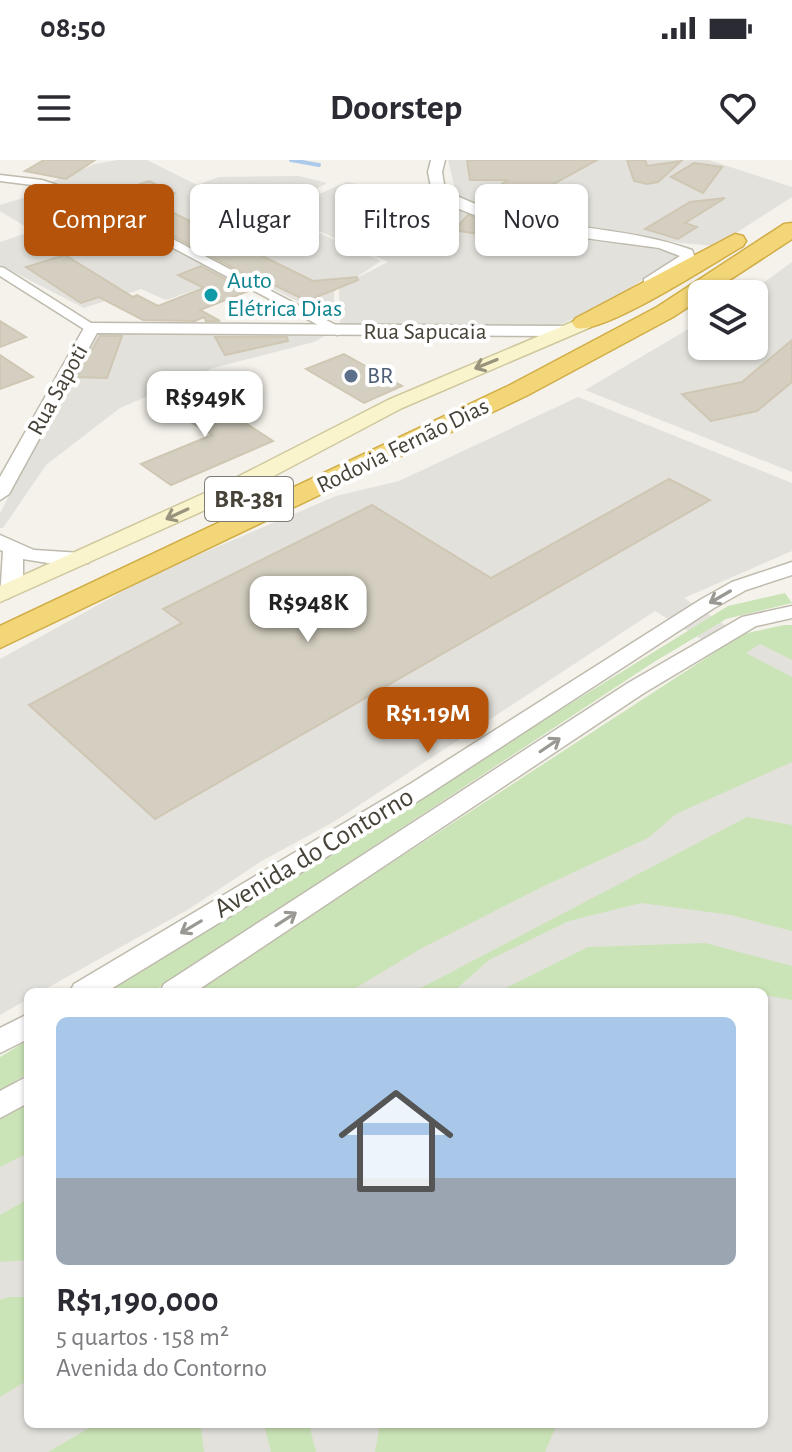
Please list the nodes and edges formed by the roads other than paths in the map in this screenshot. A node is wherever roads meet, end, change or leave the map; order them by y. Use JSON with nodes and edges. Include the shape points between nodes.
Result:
{"nodes":[{"id":1,"x":438,"y":160,"type":"edge"},
{"id":2,"x":0,"y":178,"type":"edge"},
{"id":3,"x":791,"y":216,"type":"edge"},
{"id":4,"x":792,"y":244,"type":"edge"},
{"id":5,"x":0,"y":271,"type":"edge"},
{"id":6,"x":740,"y":280,"type":"edge"},
{"id":7,"x":688,"y":315,"type":"edge"},
{"id":8,"x":575,"y":327,"type":"junction"},
{"id":9,"x":92,"y":328,"type":"junction"},
{"id":10,"x":342,"y":332,"type":"junction"},
{"id":11,"x":0,"y":494,"type":"edge"},
{"id":12,"x":232,"y":529,"type":"junction"},
{"id":13,"x":6,"y":546,"type":"edge"},
{"id":14,"x":81,"y":559,"type":"junction"},
{"id":15,"x":792,"y":568,"type":"edge"},
{"id":16,"x":86,"y":598,"type":"junction"},
{"id":17,"x":1,"y":602,"type":"edge"},
{"id":18,"x":792,"y":612,"type":"edge"},
{"id":19,"x":0,"y":638,"type":"edge"},
{"id":20,"x":0,"y":647,"type":"edge"},
{"id":21,"x":91,"y":988,"type":"edge"},
{"id":22,"x":180,"y":988,"type":"edge"},
{"id":23,"x":24,"y":1027,"type":"edge"},
{"id":24,"x":0,"y":1042,"type":"edge"},
{"id":25,"x":24,"y":1091,"type":"edge"},
{"id":26,"x":0,"y":1106,"type":"edge"}],
"edges":[{"from":1,"to":8,"type":"street","via":[[439,192],[454,202],[687,253],[688,258]]},
{"from":2,"to":10,"type":"street","via":[[42,183],[89,199]]},
{"from":3,"to":8,"type":"highway","number":"BR-381"},
{"from":3,"to":12,"type":"highway","name":"Rodovia Fernão Dias","number":"BR-381","via":[[665,312]]},
{"from":3,"to":17,"type":"highway","name":"Rodovia Fernão Dias","number":"BR-381","via":[[605,329]]},
{"from":4,"to":6,"type":"highway"},
{"from":5,"to":9,"type":"street"},
{"from":7,"to":12,"type":"highway","number":"BR-381","via":[[577,377],[551,400],[405,471],[327,491]]},
{"from":8,"to":10,"type":"street","name":"Rua Sapucaia"},
{"from":8,"to":14,"type":"main road","number":"BR-381","one_way":true,"via":[[395,404],[311,450]]},
{"from":9,"to":10,"type":"street","name":"Rua Sapucaia"},
{"from":9,"to":11,"type":"street","name":"Rua Sapoti"},
{"from":12,"to":16,"type":"highway","name":"Rodovia Fernão Dias","number":"BR-381"},
{"from":13,"to":14,"type":"street","via":[[32,557]]},
{"from":13,"to":17,"type":"street","via":[[13,579]]},
{"from":14,"to":17,"type":"main road","number":"BR-381"},
{"from":15,"to":21,"type":"street","name":"Avenida do Contorno","one_way":true,"via":[[739,586],[707,604],[418,790]]},
{"from":16,"to":19,"type":"highway","name":"Rodovia Fernão Dias","number":"BR-381"},
{"from":16,"to":20,"type":"highway"},
{"from":22,"to":18,"type":"street","name":"Avenida do Contorno","one_way":true,"via":[[636,688],[749,621]]},
{"from":23,"to":24,"type":"street"},
{"from":25,"to":26,"type":"street"}]}
